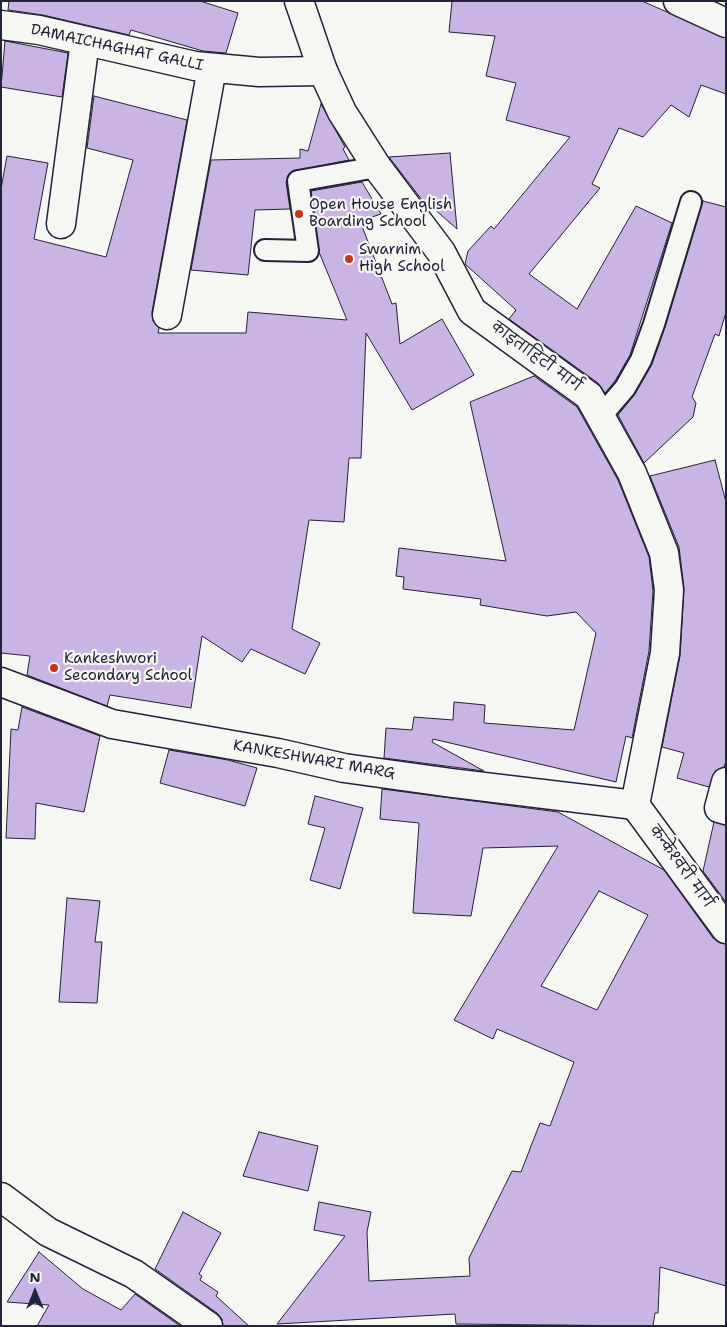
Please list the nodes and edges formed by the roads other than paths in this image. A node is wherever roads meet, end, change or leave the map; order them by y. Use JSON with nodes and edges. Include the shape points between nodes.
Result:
{"nodes":[{"id":1,"x":299,"y":1,"type":"edge"},
{"id":2,"x":678,"y":1,"type":"edge"},
{"id":3,"x":726,"y":23,"type":"edge"},
{"id":4,"x":1,"y":25,"type":"edge"},
{"id":5,"x":85,"y":41,"type":"junction"},
{"id":6,"x":212,"y":68,"type":"junction"},
{"id":7,"x":323,"y":71,"type":"junction"},
{"id":8,"x":378,"y":167,"type":"junction"},
{"id":9,"x":691,"y":202,"type":"dead end"},
{"id":10,"x":61,"y":224,"type":"dead end"},
{"id":11,"x":265,"y":250,"type":"dead end"},
{"id":12,"x":167,"y":315,"type":"dead end"},
{"id":13,"x":601,"y":416,"type":"junction"},
{"id":14,"x":1,"y":682,"type":"edge"},
{"id":15,"x":726,"y":782,"type":"edge"},
{"id":16,"x":635,"y":805,"type":"junction"},
{"id":17,"x":722,"y":809,"type":"edge"},
{"id":18,"x":726,"y":929,"type":"edge"},
{"id":19,"x":1,"y":1197,"type":"edge"},
{"id":20,"x":208,"y":1326,"type":"edge"}],
"edges":[{"from":1,"to":7,"type":"street","name":"काइताहिटी मार्ग"},
{"from":2,"to":3,"type":"street"},
{"from":4,"to":5,"type":"street","name":"DAMAICHAGHAT GALLI"},
{"from":5,"to":6,"type":"street","name":"DAMAICHAGHAT GALLI"},
{"from":5,"to":10,"type":"street"},
{"from":6,"to":7,"type":"street","name":"DAMAICHAGHAT GALLI","via":[[259,72]]},
{"from":6,"to":12,"type":"street"},
{"from":7,"to":8,"type":"street","name":"काइताहिटी मार्ग","via":[[342,112]]},
{"from":8,"to":11,"type":"lane","via":[[298,181],[308,251]]},
{"from":8,"to":13,"type":"street","name":"काइताहिटी मार्ग","via":[[441,252],[472,310],[589,396]]},
{"from":9,"to":13,"type":"lane","via":[[641,360],[625,388]]},
{"from":13,"to":16,"type":"street","name":"काइताहिटी मार्ग","via":[[632,473],[664,553],[669,590],[664,653]]},
{"from":14,"to":16,"type":"street","name":"KANKESHWARI MARG","via":[[112,724],[344,768]]},
{"from":15,"to":17,"type":"street"},
{"from":16,"to":18,"type":"street","name":"कन्केश्वरी मार्ग"},
{"from":19,"to":20,"type":"street","via":[[48,1232],[134,1274]]}]}
